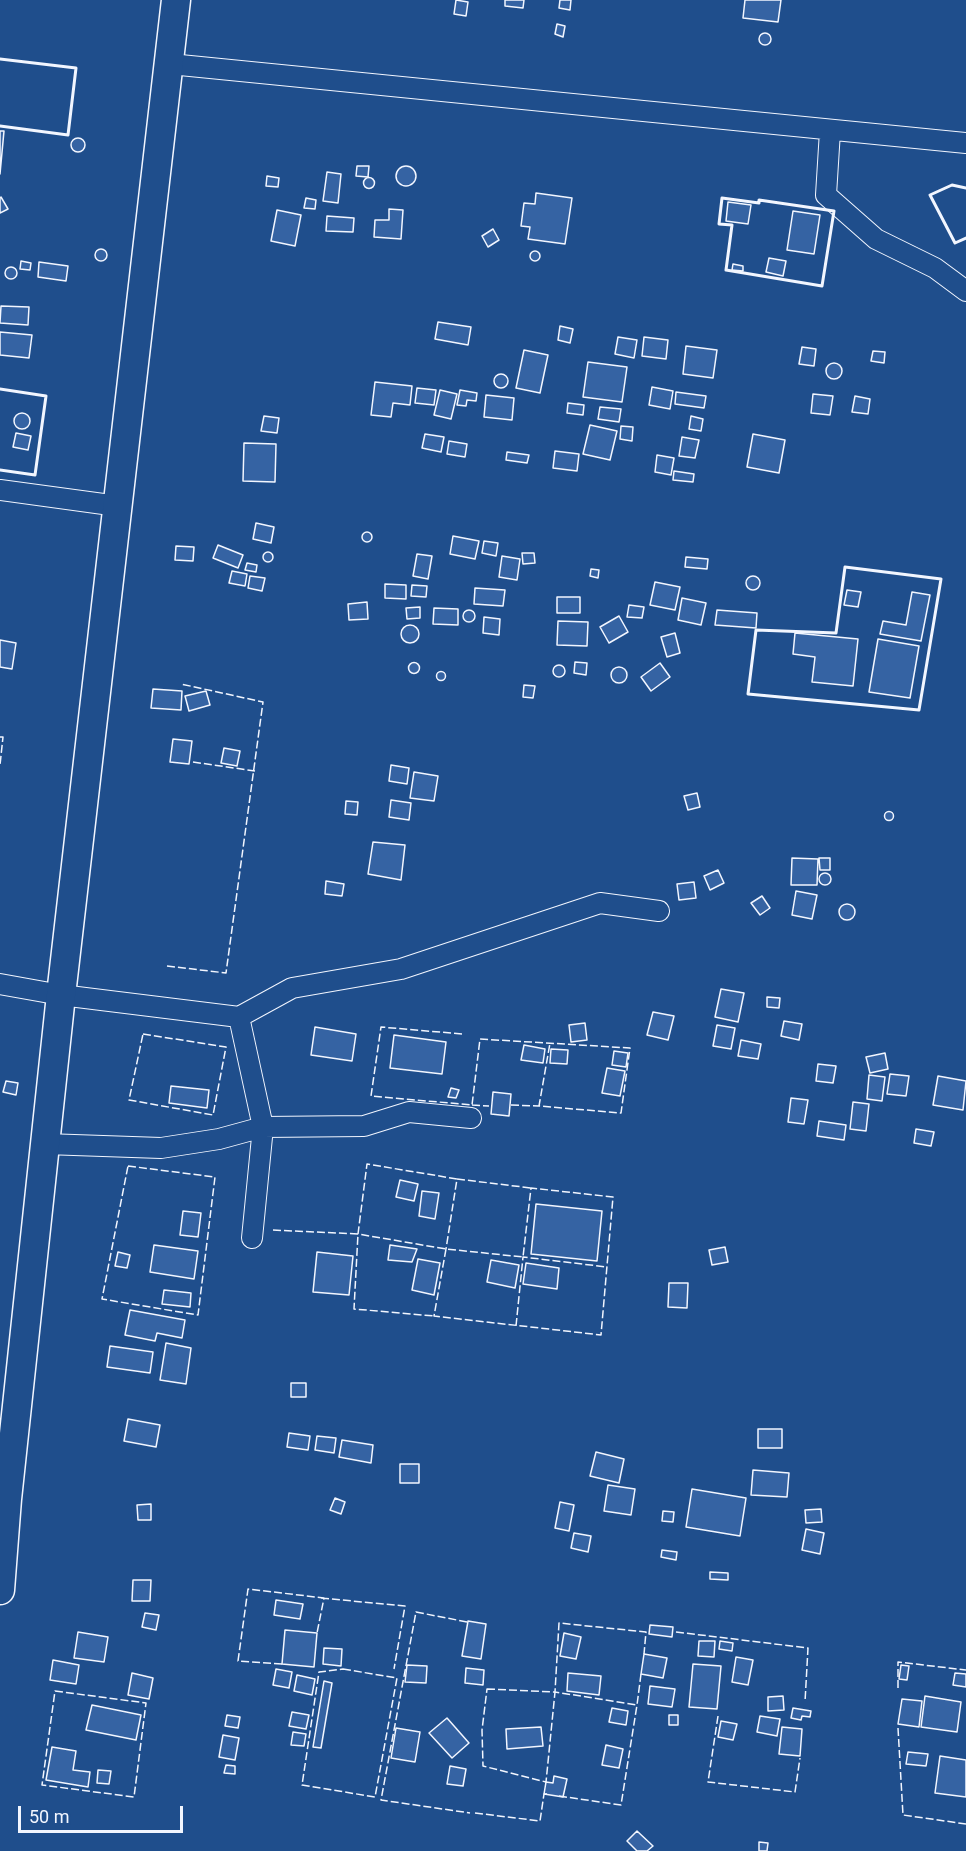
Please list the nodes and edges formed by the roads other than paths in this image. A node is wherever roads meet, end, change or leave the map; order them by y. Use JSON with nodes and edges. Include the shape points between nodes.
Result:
{"nodes":[{"id":1,"x":176,"y":0,"type":"edge"},
{"id":2,"x":170,"y":64,"type":"junction"},
{"id":3,"x":830,"y":131,"type":"junction"},
{"id":4,"x":966,"y":143,"type":"edge"},
{"id":5,"x":966,"y":291,"type":"edge"},
{"id":6,"x":0,"y":490,"type":"edge"},
{"id":7,"x":118,"y":506,"type":"junction"},
{"id":8,"x":659,"y":911,"type":"dead end"},
{"id":9,"x":0,"y":984,"type":"edge"},
{"id":10,"x":61,"y":995,"type":"junction"},
{"id":11,"x":239,"y":1017,"type":"junction"},
{"id":12,"x":471,"y":1118,"type":"dead end"},
{"id":13,"x":263,"y":1126,"type":"junction"},
{"id":14,"x":45,"y":1144,"type":"junction"},
{"id":15,"x":252,"y":1238,"type":"dead end"},
{"id":16,"x":0,"y":1590,"type":"edge"}],
"edges":[{"from":1,"to":2,"type":"street"},
{"from":2,"to":3,"type":"street"},
{"from":2,"to":7,"type":"street"},
{"from":3,"to":4,"type":"street"},
{"from":3,"to":5,"type":"street","via":[[826,195],[876,240],[935,268]]},
{"from":6,"to":7,"type":"street"},
{"from":7,"to":10,"type":"street"},
{"from":8,"to":11,"type":"street","via":[[600,903],[401,969],[292,988]]},
{"from":9,"to":10,"type":"street"},
{"from":10,"to":11,"type":"street"},
{"from":10,"to":14,"type":"street"},
{"from":11,"to":13,"type":"street"},
{"from":12,"to":13,"type":"street","via":[[409,1112],[364,1125]]},
{"from":13,"to":14,"type":"street","via":[[219,1139],[161,1148]]},
{"from":13,"to":15,"type":"street"},
{"from":14,"to":16,"type":"street"}]}
